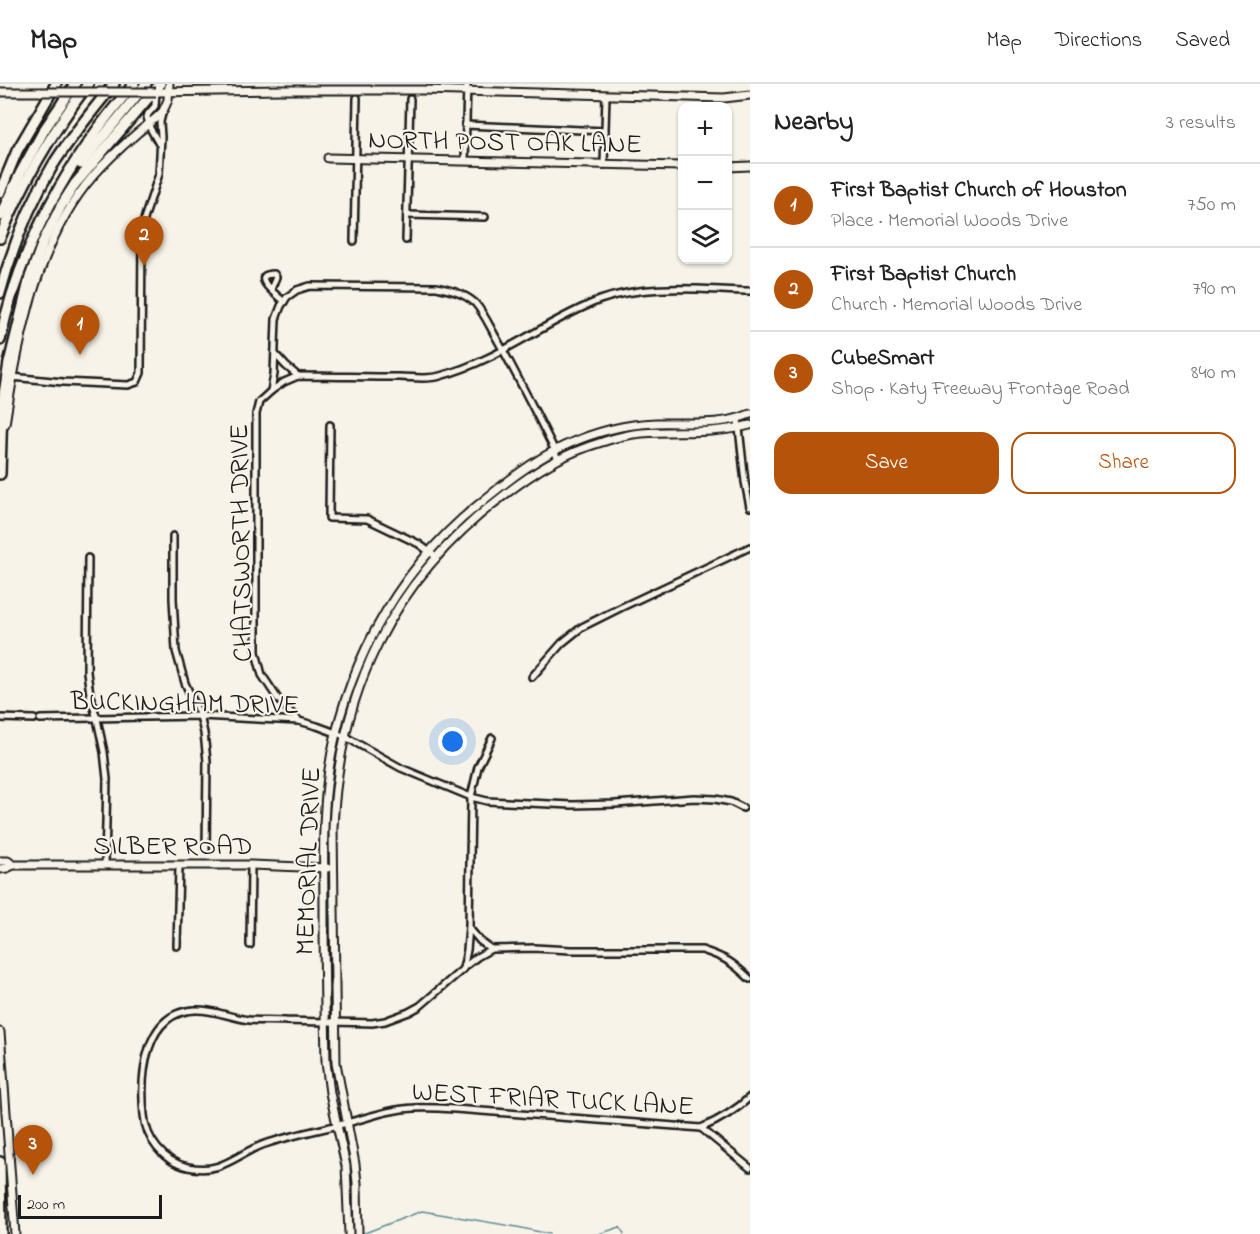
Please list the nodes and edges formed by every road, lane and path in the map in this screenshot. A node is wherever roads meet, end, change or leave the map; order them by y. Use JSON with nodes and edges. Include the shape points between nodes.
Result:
{"nodes":[{"id":1,"x":56,"y":84,"type":"edge"},
{"id":2,"x":75,"y":84,"type":"edge"},
{"id":3,"x":88,"y":84,"type":"edge"},
{"id":4,"x":114,"y":84,"type":"edge"},
{"id":5,"x":134,"y":84,"type":"edge"},
{"id":6,"x":146,"y":84,"type":"edge"},
{"id":7,"x":169,"y":88,"type":"edge"},
{"id":8,"x":467,"y":88,"type":"edge"},
{"id":9,"x":158,"y":91,"type":"edge"},
{"id":10,"x":0,"y":92,"type":"edge"},
{"id":11,"x":606,"y":95,"type":"junction"},
{"id":12,"x":750,"y":95,"type":"edge"},
{"id":13,"x":357,"y":98,"type":"dead end"},
{"id":14,"x":410,"y":99,"type":"dead end"},
{"id":15,"x":163,"y":111,"type":"junction"},
{"id":16,"x":149,"y":124,"type":"junction"},
{"id":17,"x":465,"y":125,"type":"junction"},
{"id":18,"x":605,"y":131,"type":"junction"},
{"id":19,"x":161,"y":148,"type":"junction"},
{"id":20,"x":328,"y":159,"type":"dead end"},
{"id":21,"x":355,"y":159,"type":"junction"},
{"id":22,"x":408,"y":160,"type":"junction"},
{"id":23,"x":465,"y":160,"type":"junction"},
{"id":24,"x":604,"y":165,"type":"junction"},
{"id":25,"x":678,"y":166,"type":"edge"},
{"id":26,"x":732,"y":166,"type":"edge"},
{"id":27,"x":750,"y":166,"type":"edge"},
{"id":28,"x":0,"y":192,"type":"edge"},
{"id":29,"x":50,"y":204,"type":"junction"},
{"id":30,"x":408,"y":215,"type":"junction"},
{"id":31,"x":0,"y":216,"type":"edge"},
{"id":32,"x":485,"y":218,"type":"dead end"},
{"id":33,"x":0,"y":238,"type":"edge"},
{"id":34,"x":406,"y":240,"type":"dead end"},
{"id":35,"x":354,"y":241,"type":"dead end"},
{"id":36,"x":271,"y":289,"type":"dead end"},
{"id":37,"x":750,"y":291,"type":"edge"},
{"id":38,"x":0,"y":293,"type":"edge"},
{"id":39,"x":284,"y":302,"type":"junction"},
{"id":40,"x":0,"y":340,"type":"edge"},
{"id":41,"x":503,"y":350,"type":"junction"},
{"id":42,"x":275,"y":354,"type":"junction"},
{"id":43,"x":298,"y":376,"type":"junction"},
{"id":44,"x":12,"y":377,"type":"junction"},
{"id":45,"x":271,"y":391,"type":"junction"},
{"id":46,"x":750,"y":414,"type":"edge"},
{"id":47,"x":738,"y":419,"type":"junction"},
{"id":48,"x":330,"y":425,"type":"dead end"},
{"id":49,"x":750,"y":425,"type":"edge"},
{"id":50,"x":622,"y":428,"type":"junction"},
{"id":51,"x":739,"y":428,"type":"junction"},
{"id":52,"x":624,"y":436,"type":"junction"},
{"id":53,"x":556,"y":454,"type":"junction"},
{"id":54,"x":0,"y":476,"type":"edge"},
{"id":55,"x":750,"y":507,"type":"edge"},
{"id":56,"x":173,"y":536,"type":"dead end"},
{"id":57,"x":750,"y":547,"type":"edge"},
{"id":58,"x":429,"y":552,"type":"junction"},
{"id":59,"x":436,"y":557,"type":"junction"},
{"id":60,"x":88,"y":558,"type":"dead end"},
{"id":61,"x":372,"y":634,"type":"junction"},
{"id":62,"x":380,"y":639,"type":"junction"},
{"id":63,"x":532,"y":677,"type":"dead end"},
{"id":64,"x":200,"y":716,"type":"junction"},
{"id":65,"x":0,"y":718,"type":"edge"},
{"id":66,"x":97,"y":719,"type":"junction"},
{"id":67,"x":299,"y":721,"type":"junction"},
{"id":68,"x":336,"y":732,"type":"junction"},
{"id":69,"x":344,"y":736,"type":"junction"},
{"id":70,"x":492,"y":738,"type":"dead end"},
{"id":71,"x":471,"y":797,"type":"junction"},
{"id":72,"x":743,"y":808,"type":"dead end"},
{"id":73,"x":206,"y":850,"type":"dead end"},
{"id":74,"x":0,"y":861,"type":"edge"},
{"id":75,"x":13,"y":865,"type":"junction"},
{"id":76,"x":105,"y":865,"type":"junction"},
{"id":77,"x":250,"y":865,"type":"junction"},
{"id":78,"x":179,"y":866,"type":"junction"},
{"id":79,"x":324,"y":868,"type":"junction"},
{"id":80,"x":333,"y":868,"type":"junction"},
{"id":81,"x":0,"y":869,"type":"edge"},
{"id":82,"x":469,"y":927,"type":"junction"},
{"id":83,"x":250,"y":945,"type":"dead end"},
{"id":84,"x":177,"y":946,"type":"dead end"},
{"id":85,"x":492,"y":949,"type":"junction"},
{"id":86,"x":324,"y":961,"type":"junction"},
{"id":87,"x":334,"y":962,"type":"junction"},
{"id":88,"x":463,"y":969,"type":"junction"},
{"id":89,"x":750,"y":979,"type":"edge"},
{"id":90,"x":325,"y":1022,"type":"junction"},
{"id":91,"x":334,"y":1022,"type":"junction"},
{"id":92,"x":0,"y":1032,"type":"edge"},
{"id":93,"x":750,"y":1097,"type":"edge"},
{"id":94,"x":347,"y":1123,"type":"junction"},
{"id":95,"x":338,"y":1125,"type":"junction"},
{"id":96,"x":701,"y":1128,"type":"junction"},
{"id":97,"x":0,"y":1162,"type":"edge"},
{"id":98,"x":750,"y":1168,"type":"edge"},
{"id":99,"x":1,"y":1234,"type":"edge"},
{"id":100,"x":15,"y":1234,"type":"edge"},
{"id":101,"x":349,"y":1234,"type":"edge"},
{"id":102,"x":358,"y":1234,"type":"edge"}],
"edges":[{"from":1,"to":28,"type":"highway","via":[[17,151]]},
{"from":2,"to":31,"type":"highway","via":[[44,130]]},
{"from":3,"to":33,"type":"highway","via":[[33,167]]},
{"from":4,"to":38,"type":"highway","via":[[47,176],[16,240]]},
{"from":5,"to":29,"type":"highway","via":[[91,140]]},
{"from":6,"to":29,"type":"highway"},
{"from":7,"to":8,"type":"main road"},
{"from":7,"to":9,"type":"main road"},
{"from":7,"to":15,"type":"main road"},
{"from":8,"to":11,"type":"main road"},
{"from":8,"to":17,"type":"street"},
{"from":9,"to":10,"type":"main road","bridge":true},
{"from":9,"to":16,"type":"street","via":[[155,106],[147,116]]},
{"from":9,"to":54,"type":"highway","via":[[75,184],[43,242],[30,277],[9,363],[2,406]]},
{"from":11,"to":12,"type":"main road"},
{"from":11,"to":18,"type":"street"},
{"from":13,"to":21,"type":"street"},
{"from":14,"to":22,"type":"street"},
{"from":15,"to":16,"type":"main road"},
{"from":15,"to":19,"type":"street"},
{"from":16,"to":19,"type":"street"},
{"from":16,"to":44,"type":"main road","via":[[91,178],[58,226],[38,278]]},
{"from":17,"to":18,"type":"street"},
{"from":17,"to":23,"type":"street"},
{"from":18,"to":24,"type":"street"},
{"from":19,"to":44,"type":"street","via":[[159,174],[142,228],[141,373],[137,382],[128,385]]},
{"from":20,"to":21,"type":"main road","name":"NORTH POST OAK LANE"},
{"from":21,"to":22,"type":"main road","name":"NORTH POST OAK LANE"},
{"from":21,"to":35,"type":"street"},
{"from":22,"to":23,"type":"main road","name":"NORTH POST OAK LANE"},
{"from":22,"to":30,"type":"street"},
{"from":23,"to":24,"type":"main road","name":"NORTH POST OAK LANE"},
{"from":24,"to":25,"type":"main road","name":"NORTH POST OAK LANE"},
{"from":26,"to":27,"type":"main road"},
{"from":29,"to":40,"type":"highway","via":[[19,273]]},
{"from":30,"to":32,"type":"street"},
{"from":30,"to":34,"type":"street"},
{"from":36,"to":39,"type":"street"},
{"from":37,"to":41,"type":"street","via":[[673,289],[621,294],[549,324]]},
{"from":39,"to":41,"type":"street","via":[[297,290],[310,286],[454,290],[474,302]]},
{"from":39,"to":42,"type":"street","name":"CHATSWORTH DRIVE","via":[[276,319]]},
{"from":41,"to":43,"type":"street","via":[[437,377]]},
{"from":41,"to":53,"type":"street"},
{"from":42,"to":43,"type":"street"},
{"from":42,"to":45,"type":"street","name":"CHATSWORTH DRIVE"},
{"from":43,"to":45,"type":"street"},
{"from":44,"to":54,"type":"main road"},
{"from":45,"to":67,"type":"street","name":"CHATSWORTH DRIVE","via":[[259,402],[256,414],[256,652],[262,675]]},
{"from":46,"to":47,"type":"main road","name":"MEMORIAL DRIVE"},
{"from":47,"to":50,"type":"main road","name":"MEMORIAL DRIVE"},
{"from":47,"to":51,"type":"street"},
{"from":48,"to":58,"type":"street","via":[[328,518],[367,519]]},
{"from":49,"to":51,"type":"main road","name":"MEMORIAL DRIVE"},
{"from":50,"to":52,"type":"main road"},
{"from":50,"to":53,"type":"main road","name":"MEMORIAL DRIVE","via":[[581,439]]},
{"from":51,"to":52,"type":"main road","name":"MEMORIAL DRIVE"},
{"from":51,"to":55,"type":"street"},
{"from":52,"to":53,"type":"main road","name":"MEMORIAL DRIVE"},
{"from":53,"to":58,"type":"main road","name":"MEMORIAL DRIVE","via":[[513,478],[458,521]]},
{"from":53,"to":59,"type":"main road","name":"MEMORIAL DRIVE","via":[[482,512]]},
{"from":56,"to":64,"type":"street","via":[[176,651]]},
{"from":57,"to":63,"type":"street","via":[[582,627]]},
{"from":58,"to":59,"type":"street"},
{"from":58,"to":61,"type":"main road","name":"MEMORIAL DRIVE"},
{"from":59,"to":62,"type":"main road","name":"MEMORIAL DRIVE"},
{"from":60,"to":66,"type":"street","via":[[87,672]]},
{"from":61,"to":62,"type":"main road"},
{"from":61,"to":68,"type":"main road","name":"MEMORIAL DRIVE","via":[[352,679]]},
{"from":62,"to":69,"type":"main road","name":"MEMORIAL DRIVE","via":[[361,680]]},
{"from":64,"to":66,"type":"street","name":"BUCKINGHAM DRIVE"},
{"from":64,"to":67,"type":"street","name":"BUCKINGHAM DRIVE"},
{"from":64,"to":73,"type":"street","via":[[207,761]]},
{"from":65,"to":66,"type":"street","name":"BUCKINGHAM DRIVE"},
{"from":66,"to":76,"type":"street","via":[[107,779]]},
{"from":67,"to":68,"type":"street","name":"BUCKINGHAM DRIVE"},
{"from":68,"to":69,"type":"street","name":"BUCKINGHAM DRIVE"},
{"from":68,"to":79,"type":"main road","name":"MEMORIAL DRIVE","via":[[326,786]]},
{"from":69,"to":71,"type":"street","name":"BUCKINGHAM DRIVE","via":[[401,768]]},
{"from":69,"to":80,"type":"main road","name":"MEMORIAL DRIVE","via":[[335,797]]},
{"from":70,"to":71,"type":"street","via":[[478,767]]},
{"from":71,"to":72,"type":"street","name":"BUCKINGHAM DRIVE","via":[[572,805],[694,798],[731,802]]},
{"from":71,"to":82,"type":"street"},
{"from":74,"to":75,"type":"main road","name":"SILBER ROAD"},
{"from":75,"to":76,"type":"main road","name":"SILBER ROAD"},
{"from":75,"to":81,"type":"main road","name":"SILBER ROAD"},
{"from":76,"to":78,"type":"main road","name":"SILBER ROAD"},
{"from":77,"to":78,"type":"main road","name":"SILBER ROAD"},
{"from":77,"to":79,"type":"main road","name":"SILBER ROAD"},
{"from":77,"to":83,"type":"street"},
{"from":78,"to":84,"type":"street"},
{"from":79,"to":80,"type":"main road","name":"SILBER ROAD"},
{"from":79,"to":86,"type":"main road","name":"MEMORIAL DRIVE"},
{"from":80,"to":87,"type":"main road","name":"MEMORIAL DRIVE"},
{"from":82,"to":85,"type":"street"},
{"from":82,"to":88,"type":"street"},
{"from":85,"to":88,"type":"street"},
{"from":85,"to":89,"type":"street","via":[[702,950],[732,962]]},
{"from":86,"to":87,"type":"main road"},
{"from":86,"to":90,"type":"main road","name":"MEMORIAL DRIVE"},
{"from":87,"to":91,"type":"main road","name":"MEMORIAL DRIVE"},
{"from":88,"to":91,"type":"street","via":[[409,1012],[372,1023]]},
{"from":90,"to":91,"type":"street"},
{"from":90,"to":95,"type":"main road","name":"MEMORIAL DRIVE","via":[[327,1079]]},
{"from":90,"to":95,"type":"street","name":"WEST FRIAR TUCK LANE","via":[[249,1020],[197,1010],[177,1014],[158,1029],[147,1053],[144,1115],[154,1145],[178,1165],[197,1169],[221,1167],[265,1144]]},
{"from":91,"to":94,"type":"main road","name":"MEMORIAL DRIVE","via":[[336,1063]]},
{"from":92,"to":100,"type":"main road"},
{"from":93,"to":96,"type":"street","name":"WEST FRIAR TUCK LANE","via":[[738,1109]]},
{"from":94,"to":95,"type":"street","name":"WEST FRIAR TUCK LANE"},
{"from":94,"to":96,"type":"street","name":"WEST FRIAR TUCK LANE","via":[[416,1107]]},
{"from":94,"to":102,"type":"main road","name":"MEMORIAL DRIVE","via":[[355,1164]]},
{"from":95,"to":101,"type":"main road","name":"MEMORIAL DRIVE","via":[[346,1166]]},
{"from":96,"to":98,"type":"street"},
{"from":97,"to":99,"type":"highway"}]}
